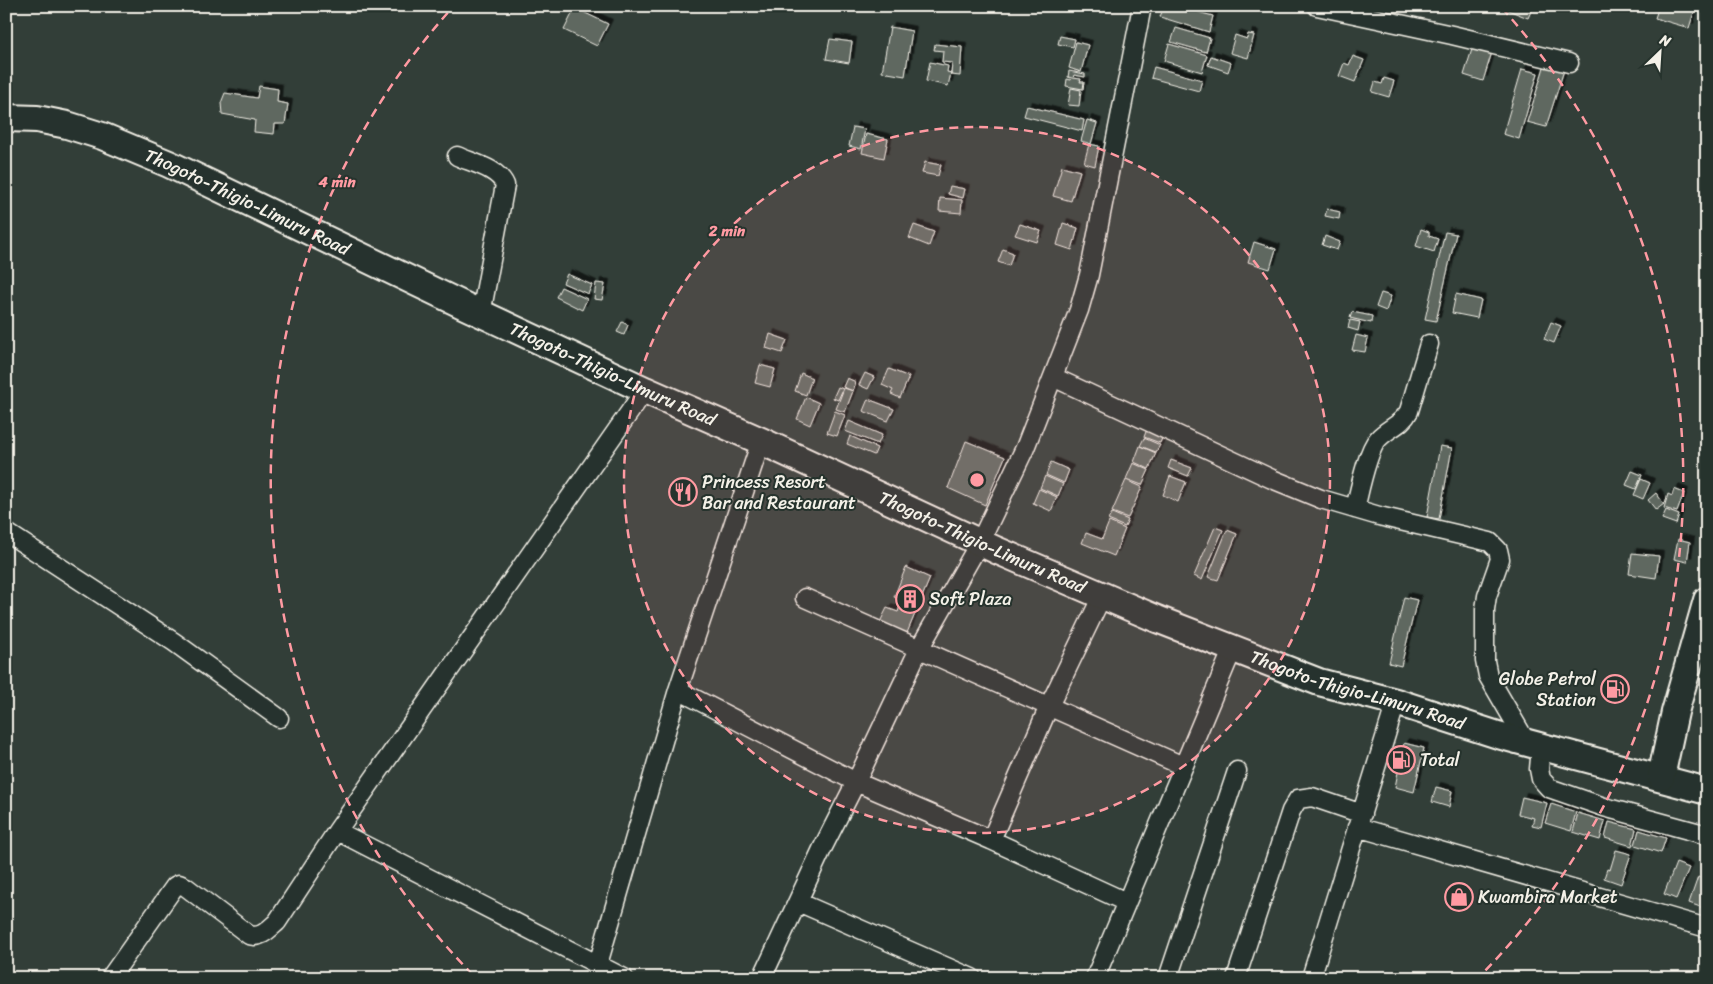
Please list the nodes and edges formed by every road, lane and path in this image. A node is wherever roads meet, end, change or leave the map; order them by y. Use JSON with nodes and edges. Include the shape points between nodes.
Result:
{"nodes":[{"id":1,"x":1142,"y":6,"type":"edge"},
{"id":2,"x":1317,"y":6,"type":"edge"},
{"id":3,"x":1569,"y":63,"type":"dead end"},
{"id":4,"x":6,"y":118,"type":"edge"},
{"id":5,"x":457,"y":156,"type":"dead end"},
{"id":6,"x":482,"y":314,"type":"junction"},
{"id":7,"x":1429,"y":344,"type":"dead end"},
{"id":8,"x":1053,"y":377,"type":"junction"},
{"id":9,"x":645,"y":390,"type":"junction"},
{"id":10,"x":761,"y":441,"type":"junction"},
{"id":11,"x":1355,"y":510,"type":"junction"},
{"id":12,"x":6,"y":532,"type":"edge"},
{"id":13,"x":980,"y":542,"type":"junction"},
{"id":14,"x":1103,"y":594,"type":"junction"},
{"id":15,"x":805,"y":598,"type":"dead end"},
{"id":16,"x":1707,"y":600,"type":"edge"},
{"id":17,"x":1233,"y":648,"type":"junction"},
{"id":18,"x":919,"y":649,"type":"junction"},
{"id":19,"x":678,"y":690,"type":"junction"},
{"id":20,"x":1396,"y":702,"type":"junction"},
{"id":21,"x":1049,"y":706,"type":"junction"},
{"id":22,"x":279,"y":718,"type":"dead end"},
{"id":23,"x":1534,"y":745,"type":"junction"},
{"id":24,"x":1183,"y":766,"type":"junction"},
{"id":25,"x":1237,"y":771,"type":"dead end"},
{"id":26,"x":1661,"y":778,"type":"junction"},
{"id":27,"x":856,"y":782,"type":"junction"},
{"id":28,"x":1707,"y":790,"type":"edge"},
{"id":29,"x":1359,"y":820,"type":"junction"},
{"id":30,"x":338,"y":831,"type":"junction"},
{"id":31,"x":1707,"y":835,"type":"edge"},
{"id":32,"x":991,"y":840,"type":"junction"},
{"id":33,"x":798,"y":902,"type":"junction"},
{"id":34,"x":1126,"y":902,"type":"junction"},
{"id":35,"x":1707,"y":928,"type":"edge"},
{"id":36,"x":597,"y":971,"type":"edge"},
{"id":37,"x":110,"y":978,"type":"edge"},
{"id":38,"x":624,"y":978,"type":"edge"},
{"id":39,"x":762,"y":978,"type":"edge"},
{"id":40,"x":972,"y":978,"type":"edge"},
{"id":41,"x":1094,"y":978,"type":"edge"},
{"id":42,"x":1168,"y":978,"type":"edge"},
{"id":43,"x":1236,"y":978,"type":"edge"},
{"id":44,"x":1311,"y":978,"type":"edge"}],
"edges":[{"from":1,"to":8,"type":"street","via":[[1089,275]]},
{"from":2,"to":3,"type":"street"},
{"from":4,"to":6,"type":"highway","name":"Thogoto-Thigio-Limuru Road","via":[[68,125],[169,164]]},
{"from":5,"to":6,"type":"street","via":[[495,173],[504,186]]},
{"from":6,"to":9,"type":"highway","name":"Thogoto-Thigio-Limuru Road"},
{"from":7,"to":11,"type":"street","via":[[1405,419],[1377,440],[1371,450]]},
{"from":8,"to":11,"type":"street","via":[[1272,479]]},
{"from":8,"to":13,"type":"street","via":[[1026,448]]},
{"from":9,"to":10,"type":"highway","name":"Thogoto-Thigio-Limuru Road"},
{"from":9,"to":30,"type":"street"},
{"from":10,"to":13,"type":"highway","name":"Thogoto-Thigio-Limuru Road"},
{"from":10,"to":19,"type":"street"},
{"from":11,"to":23,"type":"street","via":[[1483,539],[1498,550],[1500,558],[1485,609],[1485,661],[1488,676]]},
{"from":12,"to":22,"type":"street","via":[[174,642]]},
{"from":13,"to":14,"type":"highway","name":"Thogoto-Thigio-Limuru Road"},
{"from":13,"to":18,"type":"street"},
{"from":14,"to":17,"type":"highway","name":"Thogoto-Thigio-Limuru Road"},
{"from":14,"to":21,"type":"street"},
{"from":15,"to":18,"type":"street"},
{"from":16,"to":26,"type":"highway","via":[[1675,712]]},
{"from":17,"to":20,"type":"highway","name":"Thogoto-Thigio-Limuru Road","via":[[1319,682]]},
{"from":17,"to":24,"type":"street"},
{"from":18,"to":21,"type":"street"},
{"from":18,"to":27,"type":"street"},
{"from":19,"to":27,"type":"street"},
{"from":19,"to":36,"type":"street"},
{"from":20,"to":23,"type":"highway","name":"Thogoto-Thigio-Limuru Road"},
{"from":20,"to":29,"type":"street"},
{"from":21,"to":24,"type":"street"},
{"from":21,"to":32,"type":"street"},
{"from":23,"to":26,"type":"highway","name":"Thogoto-Thigio-Limuru Road"},
{"from":23,"to":31,"type":"street","via":[[1541,779],[1549,788],[1604,807]]},
{"from":24,"to":34,"type":"street"},
{"from":25,"to":42,"type":"street"},
{"from":26,"to":28,"type":"highway","name":"Thogoto-Thigio-Limuru Road"},
{"from":27,"to":32,"type":"street"},
{"from":27,"to":33,"type":"street"},
{"from":29,"to":35,"type":"street"},
{"from":29,"to":43,"type":"street","via":[[1312,797],[1298,799],[1291,811]]},
{"from":29,"to":44,"type":"street"},
{"from":30,"to":36,"type":"street"},
{"from":30,"to":37,"type":"street","via":[[277,922],[264,934],[249,935],[179,884]]},
{"from":32,"to":34,"type":"street"},
{"from":33,"to":39,"type":"street"},
{"from":33,"to":40,"type":"street"},
{"from":34,"to":41,"type":"street"},
{"from":36,"to":38,"type":"street"}]}
